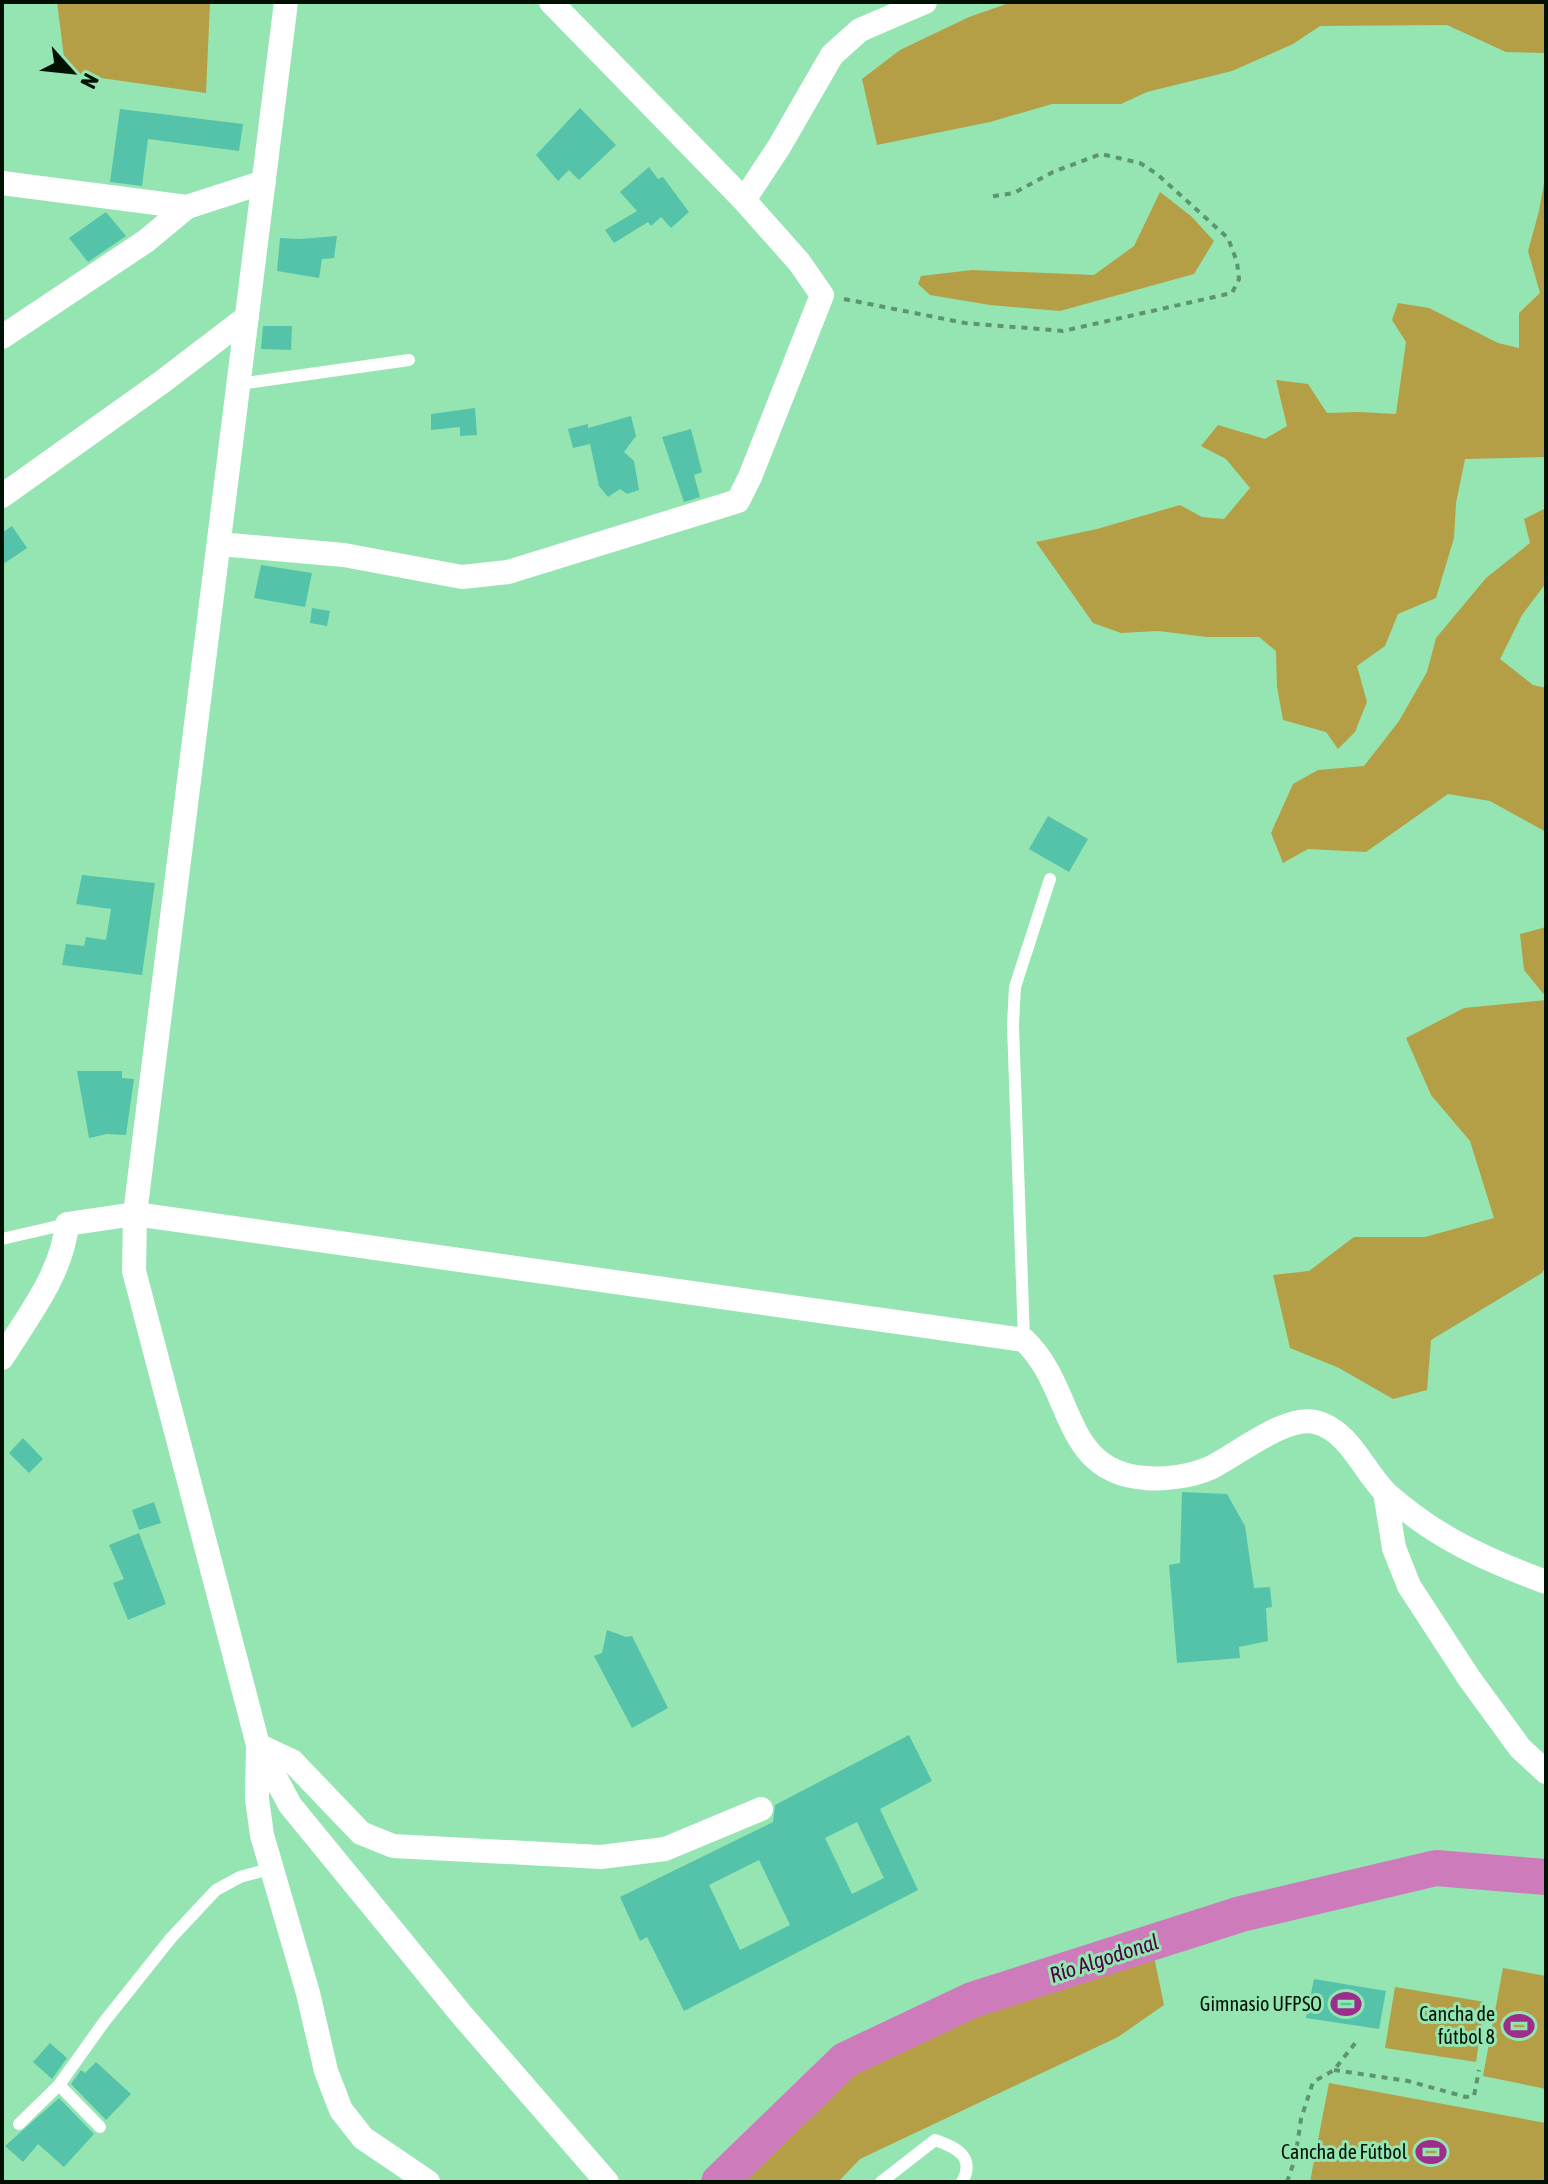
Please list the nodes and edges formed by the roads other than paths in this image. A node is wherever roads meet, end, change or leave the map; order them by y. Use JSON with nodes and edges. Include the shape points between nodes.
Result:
{"nodes":[{"id":1,"x":286,"y":2,"type":"edge"},
{"id":2,"x":551,"y":2,"type":"edge"},
{"id":3,"x":925,"y":2,"type":"edge"},
{"id":4,"x":264,"y":182,"type":"junction"},
{"id":5,"x":2,"y":183,"type":"edge"},
{"id":6,"x":744,"y":200,"type":"junction"},
{"id":7,"x":187,"y":207,"type":"junction"},
{"id":8,"x":247,"y":317,"type":"junction"},
{"id":9,"x":2,"y":337,"type":"edge"},
{"id":10,"x":409,"y":360,"type":"dead end"},
{"id":11,"x":239,"y":384,"type":"junction"},
{"id":12,"x":2,"y":496,"type":"edge"},
{"id":13,"x":219,"y":544,"type":"junction"},
{"id":14,"x":1050,"y":879,"type":"dead end"},
{"id":15,"x":135,"y":1214,"type":"junction"},
{"id":16,"x":67,"y":1224,"type":"junction"},
{"id":17,"x":2,"y":1239,"type":"edge"},
{"id":18,"x":1024,"y":1340,"type":"junction"},
{"id":19,"x":2,"y":1358,"type":"edge"},
{"id":20,"x":1385,"y":1492,"type":"junction"},
{"id":21,"x":1546,"y":1582,"type":"edge"},
{"id":22,"x":258,"y":1745,"type":"junction"},
{"id":23,"x":1546,"y":1772,"type":"edge"},
{"id":24,"x":761,"y":1809,"type":"dead end"},
{"id":25,"x":273,"y":1868,"type":"junction"},
{"id":26,"x":59,"y":2085,"type":"junction"},
{"id":27,"x":19,"y":2124,"type":"dead end"},
{"id":28,"x":100,"y":2127,"type":"dead end"},
{"id":29,"x":428,"y":2182,"type":"edge"},
{"id":30,"x":607,"y":2182,"type":"edge"},
{"id":31,"x":881,"y":2182,"type":"edge"},
{"id":32,"x":962,"y":2182,"type":"edge"}],
"edges":[{"from":1,"to":4,"type":"street"},
{"from":2,"to":6,"type":"street"},
{"from":3,"to":6,"type":"street","via":[[860,30],[832,55]]},
{"from":4,"to":7,"type":"street"},
{"from":4,"to":8,"type":"street"},
{"from":5,"to":7,"type":"street"},
{"from":6,"to":13,"type":"street","via":[[822,295],[738,501],[508,572],[462,577],[344,555]]},
{"from":7,"to":9,"type":"street","via":[[146,241]]},
{"from":8,"to":11,"type":"street"},
{"from":8,"to":12,"type":"street"},
{"from":10,"to":11,"type":"lane"},
{"from":11,"to":13,"type":"street"},
{"from":13,"to":15,"type":"street"},
{"from":14,"to":18,"type":"lane","via":[[1015,987]]},
{"from":15,"to":16,"type":"street"},
{"from":15,"to":18,"type":"street"},
{"from":15,"to":22,"type":"street","via":[[134,1271]]},
{"from":16,"to":17,"type":"lane"},
{"from":16,"to":19,"type":"street","via":[[58,1263]]},
{"from":18,"to":20,"type":"street","via":[[1050,1373],[1084,1449],[1110,1471],[1174,1477],[1207,1469],[1292,1422],[1315,1422],[1358,1454]]},
{"from":20,"to":21,"type":"street","via":[[1451,1542]]},
{"from":20,"to":23,"type":"street","via":[[1394,1548],[1409,1586],[1494,1713]]},
{"from":22,"to":24,"type":"street","via":[[292,1761],[361,1833],[393,1846],[601,1857],[665,1849]]},
{"from":22,"to":25,"type":"street","via":[[257,1799]]},
{"from":22,"to":30,"type":"street","via":[[290,1805]]},
{"from":25,"to":26,"type":"lane","via":[[216,1890],[171,1938]]},
{"from":25,"to":29,"type":"street","via":[[341,2110],[363,2138]]},
{"from":26,"to":27,"type":"lane"},
{"from":26,"to":28,"type":"lane"},
{"from":31,"to":32,"type":"lane","via":[[935,2140],[955,2146],[965,2160]]}]}
